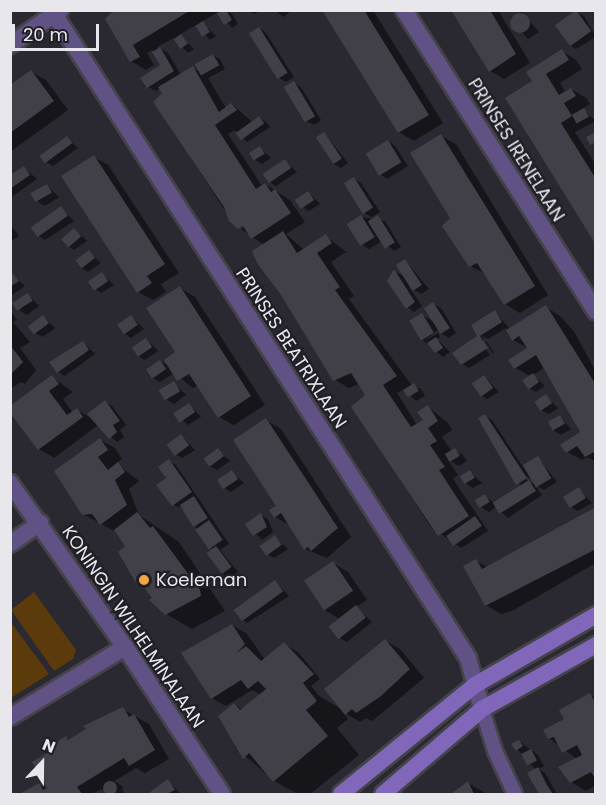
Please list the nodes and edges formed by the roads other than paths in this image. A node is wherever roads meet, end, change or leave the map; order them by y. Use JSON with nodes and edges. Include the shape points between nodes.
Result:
{"nodes":[{"id":1,"x":404,"y":10,"type":"edge"},
{"id":2,"x":57,"y":12,"type":"edge"},
{"id":3,"x":10,"y":45,"type":"edge"},
{"id":4,"x":596,"y":311,"type":"edge"},
{"id":5,"x":10,"y":483,"type":"edge"},
{"id":6,"x":40,"y":523,"type":"junction"},
{"id":7,"x":10,"y":544,"type":"edge"},
{"id":8,"x":596,"y":615,"type":"edge"},
{"id":9,"x":596,"y":645,"type":"edge"},
{"id":10,"x":125,"y":647,"type":"junction"},
{"id":11,"x":475,"y":685,"type":"junction"},
{"id":12,"x":482,"y":709,"type":"junction"},
{"id":13,"x":10,"y":717,"type":"edge"},
{"id":14,"x":222,"y":795,"type":"edge"},
{"id":15,"x":341,"y":795,"type":"edge"},
{"id":16,"x":383,"y":795,"type":"edge"},
{"id":17,"x":515,"y":795,"type":"edge"}],
"edges":[{"from":1,"to":4,"type":"street","name":"PRINSES IRENELAAN"},
{"from":2,"to":3,"type":"street"},
{"from":2,"to":11,"type":"street","name":"PRINSES BEATRIXLAAN","via":[[468,658]]},
{"from":5,"to":6,"type":"street","name":"KONINGIN WILHELMINALAAN"},
{"from":6,"to":7,"type":"street"},
{"from":6,"to":10,"type":"street","name":"KONINGIN WILHELMINALAAN"},
{"from":8,"to":11,"type":"main road"},
{"from":9,"to":12,"type":"main road"},
{"from":10,"to":13,"type":"street"},
{"from":10,"to":14,"type":"street","name":"KONINGIN WILHELMINALAAN"},
{"from":11,"to":12,"type":"street","name":"PRINSES BEATRIXLAAN"},
{"from":11,"to":15,"type":"main road"},
{"from":12,"to":16,"type":"main road"},
{"from":12,"to":17,"type":"lane"}]}
